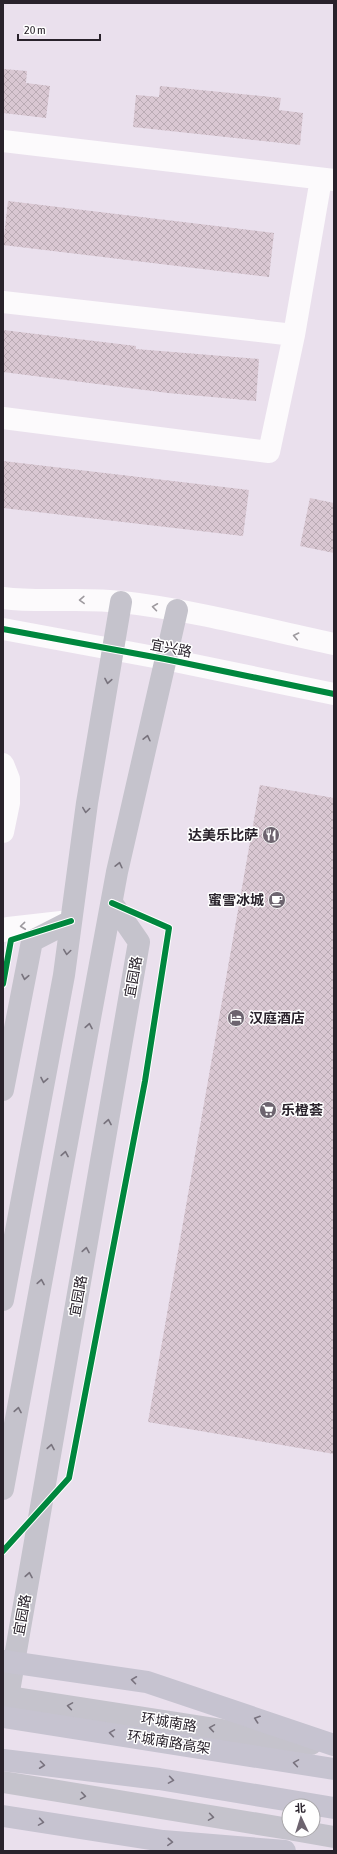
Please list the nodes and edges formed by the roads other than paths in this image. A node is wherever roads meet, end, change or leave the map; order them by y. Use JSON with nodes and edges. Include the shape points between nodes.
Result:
{"nodes":[{"id":1,"x":3,"y":141,"type":"edge"},
{"id":2,"x":328,"y":179,"type":"edge"},
{"id":3,"x":3,"y":302,"type":"edge"},
{"id":4,"x":294,"y":335,"type":"junction"},
{"id":5,"x":3,"y":418,"type":"edge"},
{"id":6,"x":3,"y":598,"type":"edge"},
{"id":7,"x":121,"y":602,"type":"junction"},
{"id":8,"x":177,"y":610,"type":"junction"},
{"id":9,"x":3,"y":629,"type":"edge"},
{"id":10,"x":334,"y":644,"type":"edge"},
{"id":11,"x":113,"y":649,"type":"junction"},
{"id":12,"x":165,"y":659,"type":"junction"},
{"id":13,"x":334,"y":694,"type":"edge"},
{"id":14,"x":3,"y":764,"type":"edge"},
{"id":15,"x":3,"y":832,"type":"edge"},
{"id":16,"x":112,"y":903,"type":"junction"},
{"id":17,"x":71,"y":921,"type":"junction"},
{"id":18,"x":3,"y":930,"type":"edge"},
{"id":19,"x":3,"y":1090,"type":"edge"},
{"id":20,"x":3,"y":1300,"type":"edge"},
{"id":21,"x":3,"y":1489,"type":"edge"},
{"id":22,"x":3,"y":1661,"type":"edge"},
{"id":23,"x":5,"y":1703,"type":"edge"},
{"id":24,"x":334,"y":1746,"type":"edge"},
{"id":25,"x":3,"y":1760,"type":"edge"},
{"id":26,"x":334,"y":1769,"type":"edge"},
{"id":27,"x":3,"y":1782,"type":"edge"},
{"id":28,"x":334,"y":1808,"type":"edge"},
{"id":29,"x":3,"y":1816,"type":"edge"},
{"id":30,"x":281,"y":1828,"type":"edge"},
{"id":31,"x":321,"y":1835,"type":"edge"},
{"id":32,"x":334,"y":1837,"type":"edge"},
{"id":33,"x":285,"y":1851,"type":"edge"}],
"edges":[{"from":1,"to":2,"type":"street"},
{"from":2,"to":4,"type":"street"},
{"from":3,"to":4,"type":"street"},
{"from":4,"to":5,"type":"street","via":[[269,452]]},
{"from":7,"to":6,"type":"street","one_way":true,"via":[[89,599],[31,602]]},
{"from":8,"to":7,"type":"street","one_way":true},
{"from":7,"to":11,"type":"main road"},
{"from":10,"to":8,"type":"street","one_way":true},
{"from":8,"to":12,"type":"main road"},
{"from":9,"to":11,"type":"street","name":"宜兴路"},
{"from":11,"to":12,"type":"street","name":"宜兴路"},
{"from":11,"to":17,"type":"main road","one_way":true,"via":[[87,803]]},
{"from":12,"to":13,"type":"street","name":"宜兴路"},
{"from":16,"to":12,"type":"main road","one_way":true},
{"from":14,"to":15,"type":"street","via":[[9,779],[9,803]]},
{"from":21,"to":16,"type":"main road","one_way":true},
{"from":23,"to":16,"type":"main road","name":"宜园路","one_way":true,"via":[[139,942]]},
{"from":17,"to":18,"type":"street","one_way":true},
{"from":17,"to":19,"type":"main road","one_way":true,"via":[[32,941]]},
{"from":17,"to":20,"type":"main road","one_way":true,"via":[[64,975]]},
{"from":24,"to":22,"type":"highway","one_way":true,"via":[[148,1682]]},
{"from":24,"to":23,"type":"main road","name":"环城南路","one_way":true},
{"from":26,"to":23,"type":"highway","name":"环城南路高架","one_way":true},
{"from":25,"to":28,"type":"highway","one_way":true,"via":[[159,1779]]},
{"from":27,"to":30,"type":"main road","one_way":true},
{"from":29,"to":33,"type":"highway","one_way":true,"via":[[163,1841]]},
{"from":31,"to":32,"type":"main road"}]}
